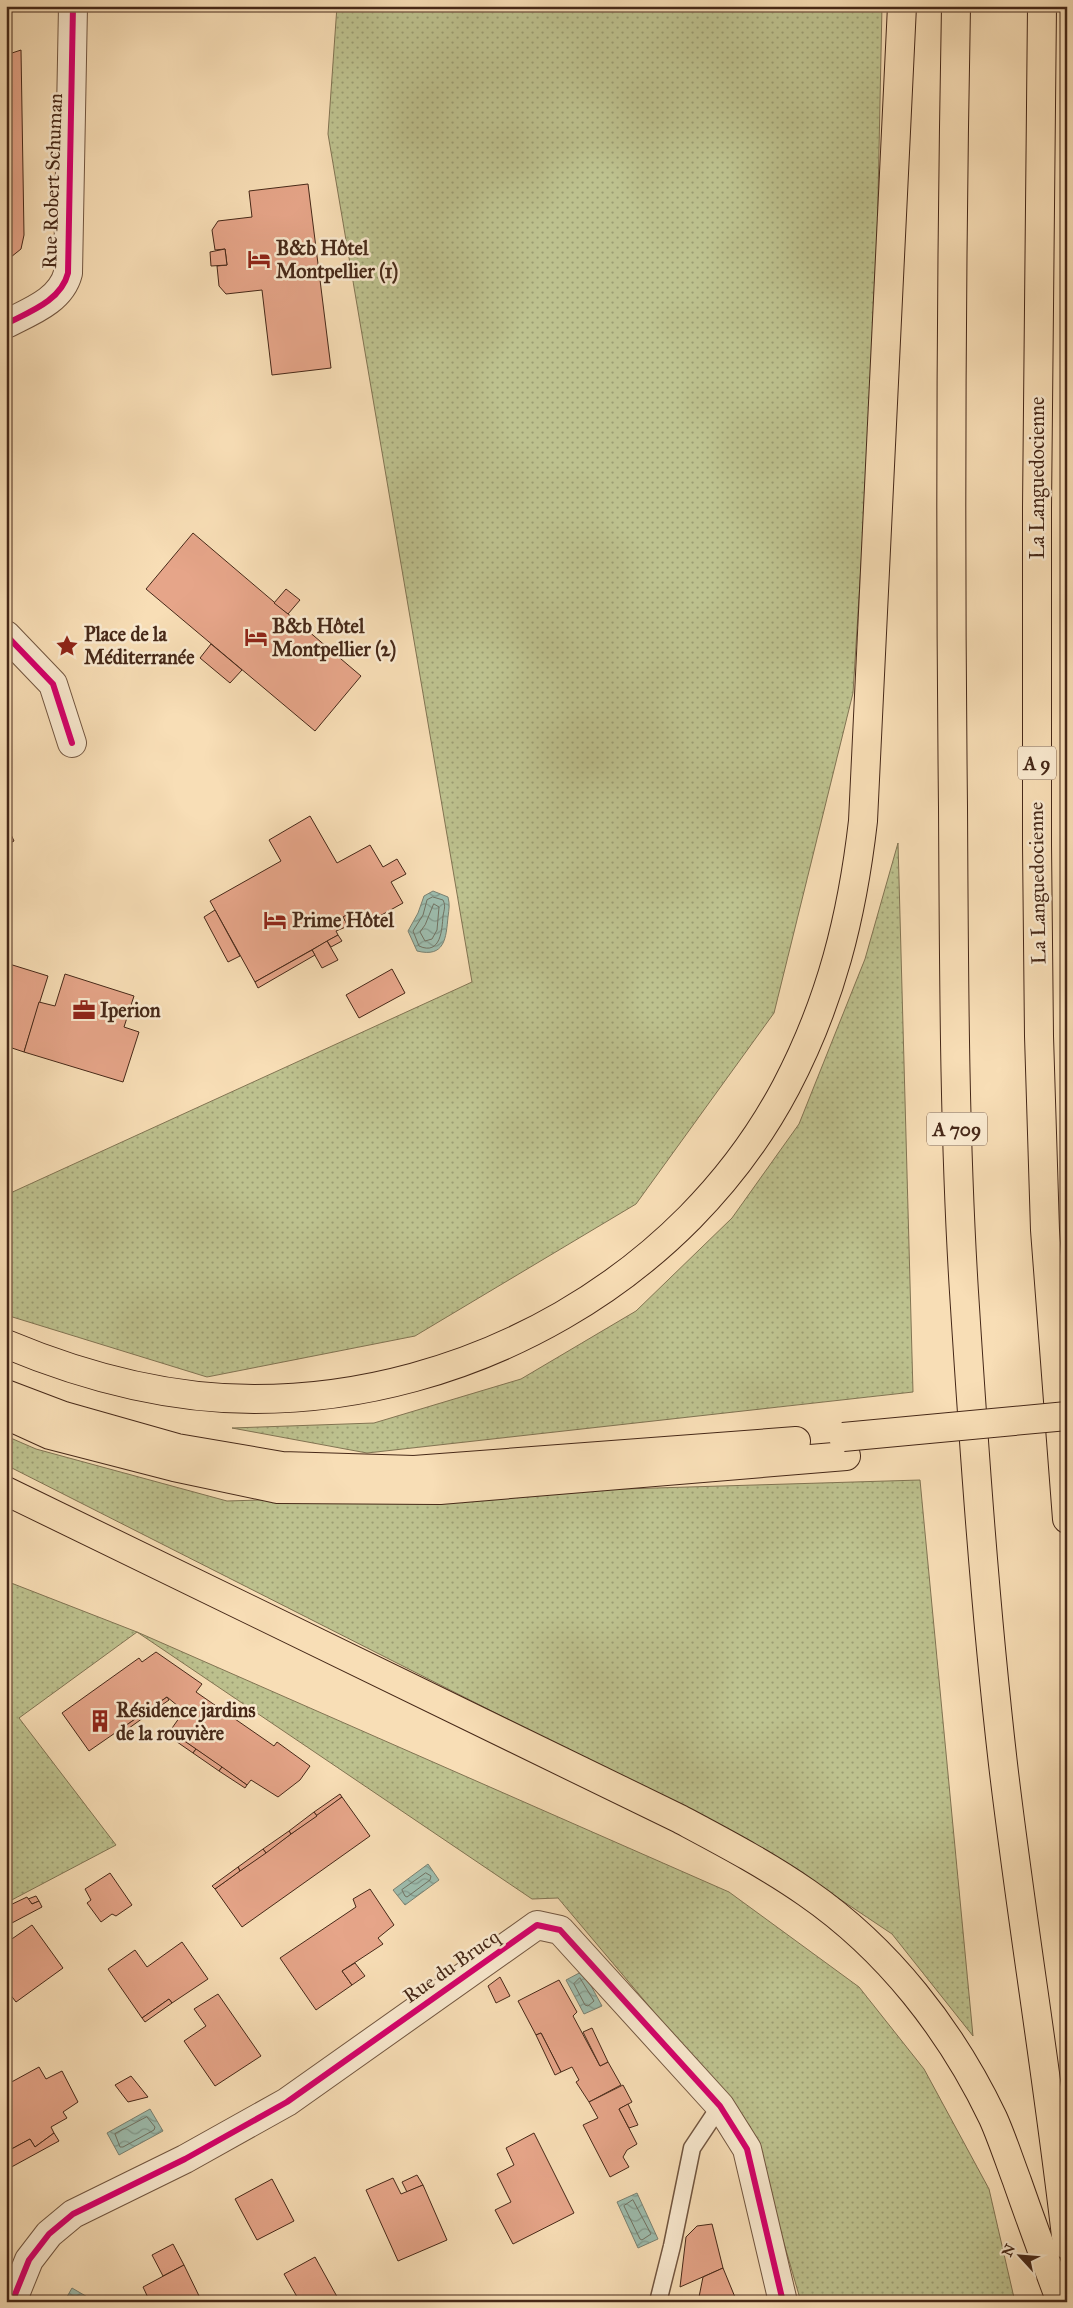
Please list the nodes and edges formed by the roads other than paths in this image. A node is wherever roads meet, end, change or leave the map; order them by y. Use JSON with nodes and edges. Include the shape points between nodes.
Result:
{"nodes":[{"id":1,"x":73,"y":6,"type":"edge"},
{"id":2,"x":902,"y":6,"type":"edge"},
{"id":3,"x":956,"y":6,"type":"edge"},
{"id":4,"x":1042,"y":6,"type":"edge"},
{"id":5,"x":6,"y":324,"type":"edge"},
{"id":6,"x":6,"y":635,"type":"edge"},
{"id":7,"x":72,"y":743,"type":"dead end"},
{"id":8,"x":6,"y":1344,"type":"edge"},
{"id":9,"x":6,"y":1394,"type":"edge"},
{"id":10,"x":6,"y":1415,"type":"edge"},
{"id":11,"x":1067,"y":1416,"type":"edge"},
{"id":12,"x":1067,"y":1434,"type":"edge"},
{"id":13,"x":844,"y":1447,"type":"junction"},
{"id":14,"x":6,"y":1491,"type":"edge"},
{"id":15,"x":1067,"y":1519,"type":"edge"},
{"id":16,"x":720,"y":2106,"type":"junction"},
{"id":17,"x":1067,"y":2245,"type":"edge"},
{"id":18,"x":12,"y":2302,"type":"edge"},
{"id":19,"x":658,"y":2302,"type":"edge"},
{"id":20,"x":783,"y":2302,"type":"edge"},
{"id":21,"x":1061,"y":2302,"type":"edge"}],
"edges":[{"from":1,"to":5,"type":"street","name":"Rue Robert Schuman","via":[[68,273],[65,283],[46,303]]},
{"from":2,"to":8,"type":"main road","via":[[863,821],[858,864],[844,941],[820,1013],[784,1090],[745,1152],[665,1240],[598,1294],[505,1346],[405,1380],[323,1396],[218,1398],[102,1379]]},
{"from":3,"to":17,"type":"main road","number":"A 709","via":[[951,449],[952,746],[955,1078],[964,1284],[987,1608],[1003,1764]]},
{"from":4,"to":15,"type":"main road","name":"La Languedocienne","number":"A 9","via":[[1037,508],[1039,1036],[1045,1230]]},
{"from":6,"to":7,"type":"street","via":[[53,684]]},
{"from":9,"to":13,"type":"main road","via":[[64,1416],[177,1448],[282,1466],[414,1470]]},
{"from":10,"to":13,"type":"main road","via":[[50,1435],[174,1467],[278,1489],[440,1490]]},
{"from":11,"to":13,"type":"main road","bridge":true},
{"from":12,"to":13,"type":"main road"},
{"from":14,"to":21,"type":"main road","via":[[680,1819],[770,1869],[821,1904],[870,1944],[897,1973],[923,2004],[973,2078],[994,2120]]},
{"from":16,"to":18,"type":"street","name":"Rue du Brucq","via":[[560,1930],[537,1925],[287,2102],[185,2159],[73,2214],[49,2234],[29,2260]]},
{"from":16,"to":19,"type":"lane","via":[[692,2148]]},
{"from":16,"to":20,"type":"street","name":"Rue du Brucq","via":[[747,2149]]}]}
